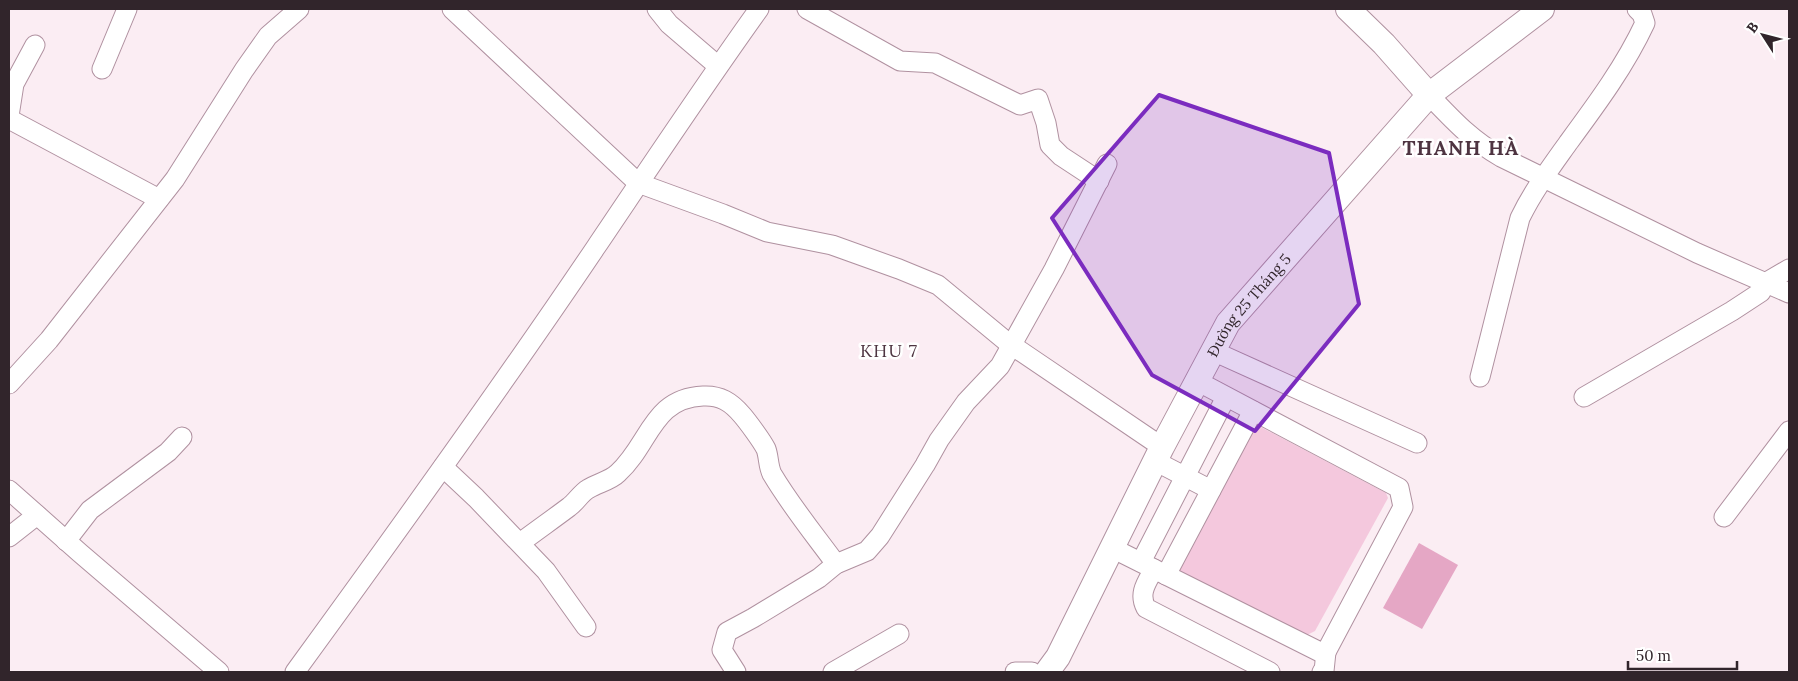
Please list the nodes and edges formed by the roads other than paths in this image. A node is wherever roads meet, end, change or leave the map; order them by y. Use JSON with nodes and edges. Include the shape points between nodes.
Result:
{"nodes":[{"id":1,"x":127,"y":9,"type":"edge"},
{"id":2,"x":299,"y":9,"type":"edge"},
{"id":3,"x":452,"y":9,"type":"edge"},
{"id":4,"x":657,"y":9,"type":"edge"},
{"id":5,"x":759,"y":9,"type":"edge"},
{"id":6,"x":807,"y":9,"type":"edge"},
{"id":7,"x":1348,"y":9,"type":"edge"},
{"id":8,"x":1542,"y":9,"type":"edge"},
{"id":9,"x":1637,"y":9,"type":"edge"},
{"id":10,"x":35,"y":45,"type":"dead end"},
{"id":11,"x":718,"y":66,"type":"junction"},
{"id":12,"x":102,"y":70,"type":"dead end"},
{"id":13,"x":1429,"y":95,"type":"junction"},
{"id":14,"x":9,"y":117,"type":"edge"},
{"id":15,"x":1543,"y":178,"type":"junction"},
{"id":16,"x":638,"y":183,"type":"junction"},
{"id":17,"x":159,"y":199,"type":"junction"},
{"id":18,"x":1789,"y":269,"type":"edge"},
{"id":19,"x":1765,"y":283,"type":"junction"},
{"id":20,"x":1789,"y":293,"type":"edge"},
{"id":21,"x":1012,"y":346,"type":"junction"},
{"id":22,"x":1213,"y":351,"type":"junction"},
{"id":23,"x":1480,"y":377,"type":"dead end"},
{"id":24,"x":1197,"y":381,"type":"junction"},
{"id":25,"x":9,"y":384,"type":"edge"},
{"id":26,"x":1226,"y":397,"type":"junction"},
{"id":27,"x":1584,"y":397,"type":"dead end"},
{"id":28,"x":1253,"y":411,"type":"junction"},
{"id":29,"x":1789,"y":431,"type":"edge"},
{"id":30,"x":182,"y":437,"type":"dead end"},
{"id":31,"x":1417,"y":443,"type":"dead end"},
{"id":32,"x":1158,"y":454,"type":"junction"},
{"id":33,"x":443,"y":467,"type":"junction"},
{"id":34,"x":1185,"y":477,"type":"junction"},
{"id":35,"x":9,"y":490,"type":"edge"},
{"id":36,"x":1212,"y":490,"type":"junction"},
{"id":37,"x":37,"y":515,"type":"junction"},
{"id":38,"x":1724,"y":517,"type":"dead end"},
{"id":39,"x":9,"y":536,"type":"edge"},
{"id":40,"x":66,"y":541,"type":"junction"},
{"id":41,"x":520,"y":543,"type":"junction"},
{"id":42,"x":1112,"y":548,"type":"junction"},
{"id":43,"x":836,"y":564,"type":"junction"},
{"id":44,"x":1154,"y":569,"type":"junction"},
{"id":45,"x":586,"y":627,"type":"dead end"},
{"id":46,"x":899,"y":634,"type":"dead end"},
{"id":47,"x":1326,"y":652,"type":"junction"},
{"id":48,"x":219,"y":672,"type":"edge"},
{"id":49,"x":295,"y":672,"type":"edge"},
{"id":50,"x":736,"y":672,"type":"edge"},
{"id":51,"x":833,"y":672,"type":"edge"},
{"id":52,"x":1015,"y":672,"type":"edge"},
{"id":53,"x":1032,"y":672,"type":"edge"},
{"id":54,"x":1047,"y":672,"type":"edge"},
{"id":55,"x":1270,"y":672,"type":"edge"},
{"id":56,"x":1322,"y":672,"type":"edge"}],
"edges":[{"from":1,"to":12,"type":"street"},
{"from":2,"to":17,"type":"street","via":[[268,36],[175,180]]},
{"from":3,"to":16,"type":"street"},
{"from":4,"to":11,"type":"street","via":[[668,24]]},
{"from":5,"to":11,"type":"street"},
{"from":6,"to":21,"type":"street","via":[[900,61],[935,64],[1020,105],[1038,99],[1050,145],[1061,156],[1103,172]]},
{"from":7,"to":13,"type":"main road"},
{"from":8,"to":13,"type":"main road","name":"Đường 25 Tháng 5"},
{"from":9,"to":15,"type":"street","via":[[1645,23],[1638,38],[1598,102]]},
{"from":10,"to":14,"type":"street","via":[[14,84]]},
{"from":11,"to":16,"type":"street"},
{"from":13,"to":15,"type":"street","via":[[1481,146]]},
{"from":13,"to":22,"type":"main road","name":"Đường 25 Tháng 5","via":[[1228,323]]},
{"from":14,"to":17,"type":"street"},
{"from":15,"to":19,"type":"street"},
{"from":15,"to":23,"type":"street","via":[[1520,218]]},
{"from":16,"to":21,"type":"street","via":[[767,232],[832,245],[938,285]]},
{"from":16,"to":33,"type":"street"},
{"from":17,"to":25,"type":"street","via":[[49,340]]},
{"from":18,"to":19,"type":"street"},
{"from":19,"to":20,"type":"street"},
{"from":19,"to":27,"type":"street","via":[[1761,292],[1732,311]]},
{"from":21,"to":32,"type":"street"},
{"from":21,"to":43,"type":"street","via":[[1000,366],[966,402],[939,440],[880,536],[867,551]]},
{"from":22,"to":24,"type":"main road","name":"Đường 25 Tháng 5"},
{"from":22,"to":31,"type":"street"},
{"from":24,"to":26,"type":"street"},
{"from":24,"to":32,"type":"main road","name":"Đường 25 Tháng 5"},
{"from":26,"to":28,"type":"street"},
{"from":26,"to":34,"type":"street"},
{"from":28,"to":36,"type":"street"},
{"from":28,"to":47,"type":"street","via":[[1399,488],[1402,497],[1403,507]]},
{"from":29,"to":38,"type":"street"},
{"from":30,"to":40,"type":"street","via":[[168,452],[90,510]]},
{"from":32,"to":34,"type":"street"},
{"from":32,"to":42,"type":"main road","name":"Đường 25 Tháng 5"},
{"from":33,"to":41,"type":"street"},
{"from":33,"to":49,"type":"street"},
{"from":34,"to":36,"type":"street"},
{"from":34,"to":44,"type":"street"},
{"from":35,"to":37,"type":"street"},
{"from":36,"to":44,"type":"street"},
{"from":37,"to":39,"type":"street"},
{"from":37,"to":40,"type":"street"},
{"from":40,"to":48,"type":"street"},
{"from":41,"to":43,"type":"street","via":[[570,506],[587,489],[617,475],[666,409],[694,396],[711,396],[729,402],[742,415],[766,449],[769,469],[780,488]]},
{"from":41,"to":45,"type":"street","via":[[546,571]]},
{"from":42,"to":44,"type":"street"},
{"from":42,"to":54,"type":"main road","name":"Đường 25 Tháng 5","via":[[1058,657]]},
{"from":43,"to":50,"type":"street","via":[[819,578],[727,632],[722,650]]},
{"from":44,"to":47,"type":"street","via":[[1320,652]]},
{"from":44,"to":55,"type":"street","via":[[1143,589],[1142,602],[1146,608]]},
{"from":46,"to":51,"type":"street"},
{"from":47,"to":56,"type":"street"},
{"from":52,"to":53,"type":"street"}]}
